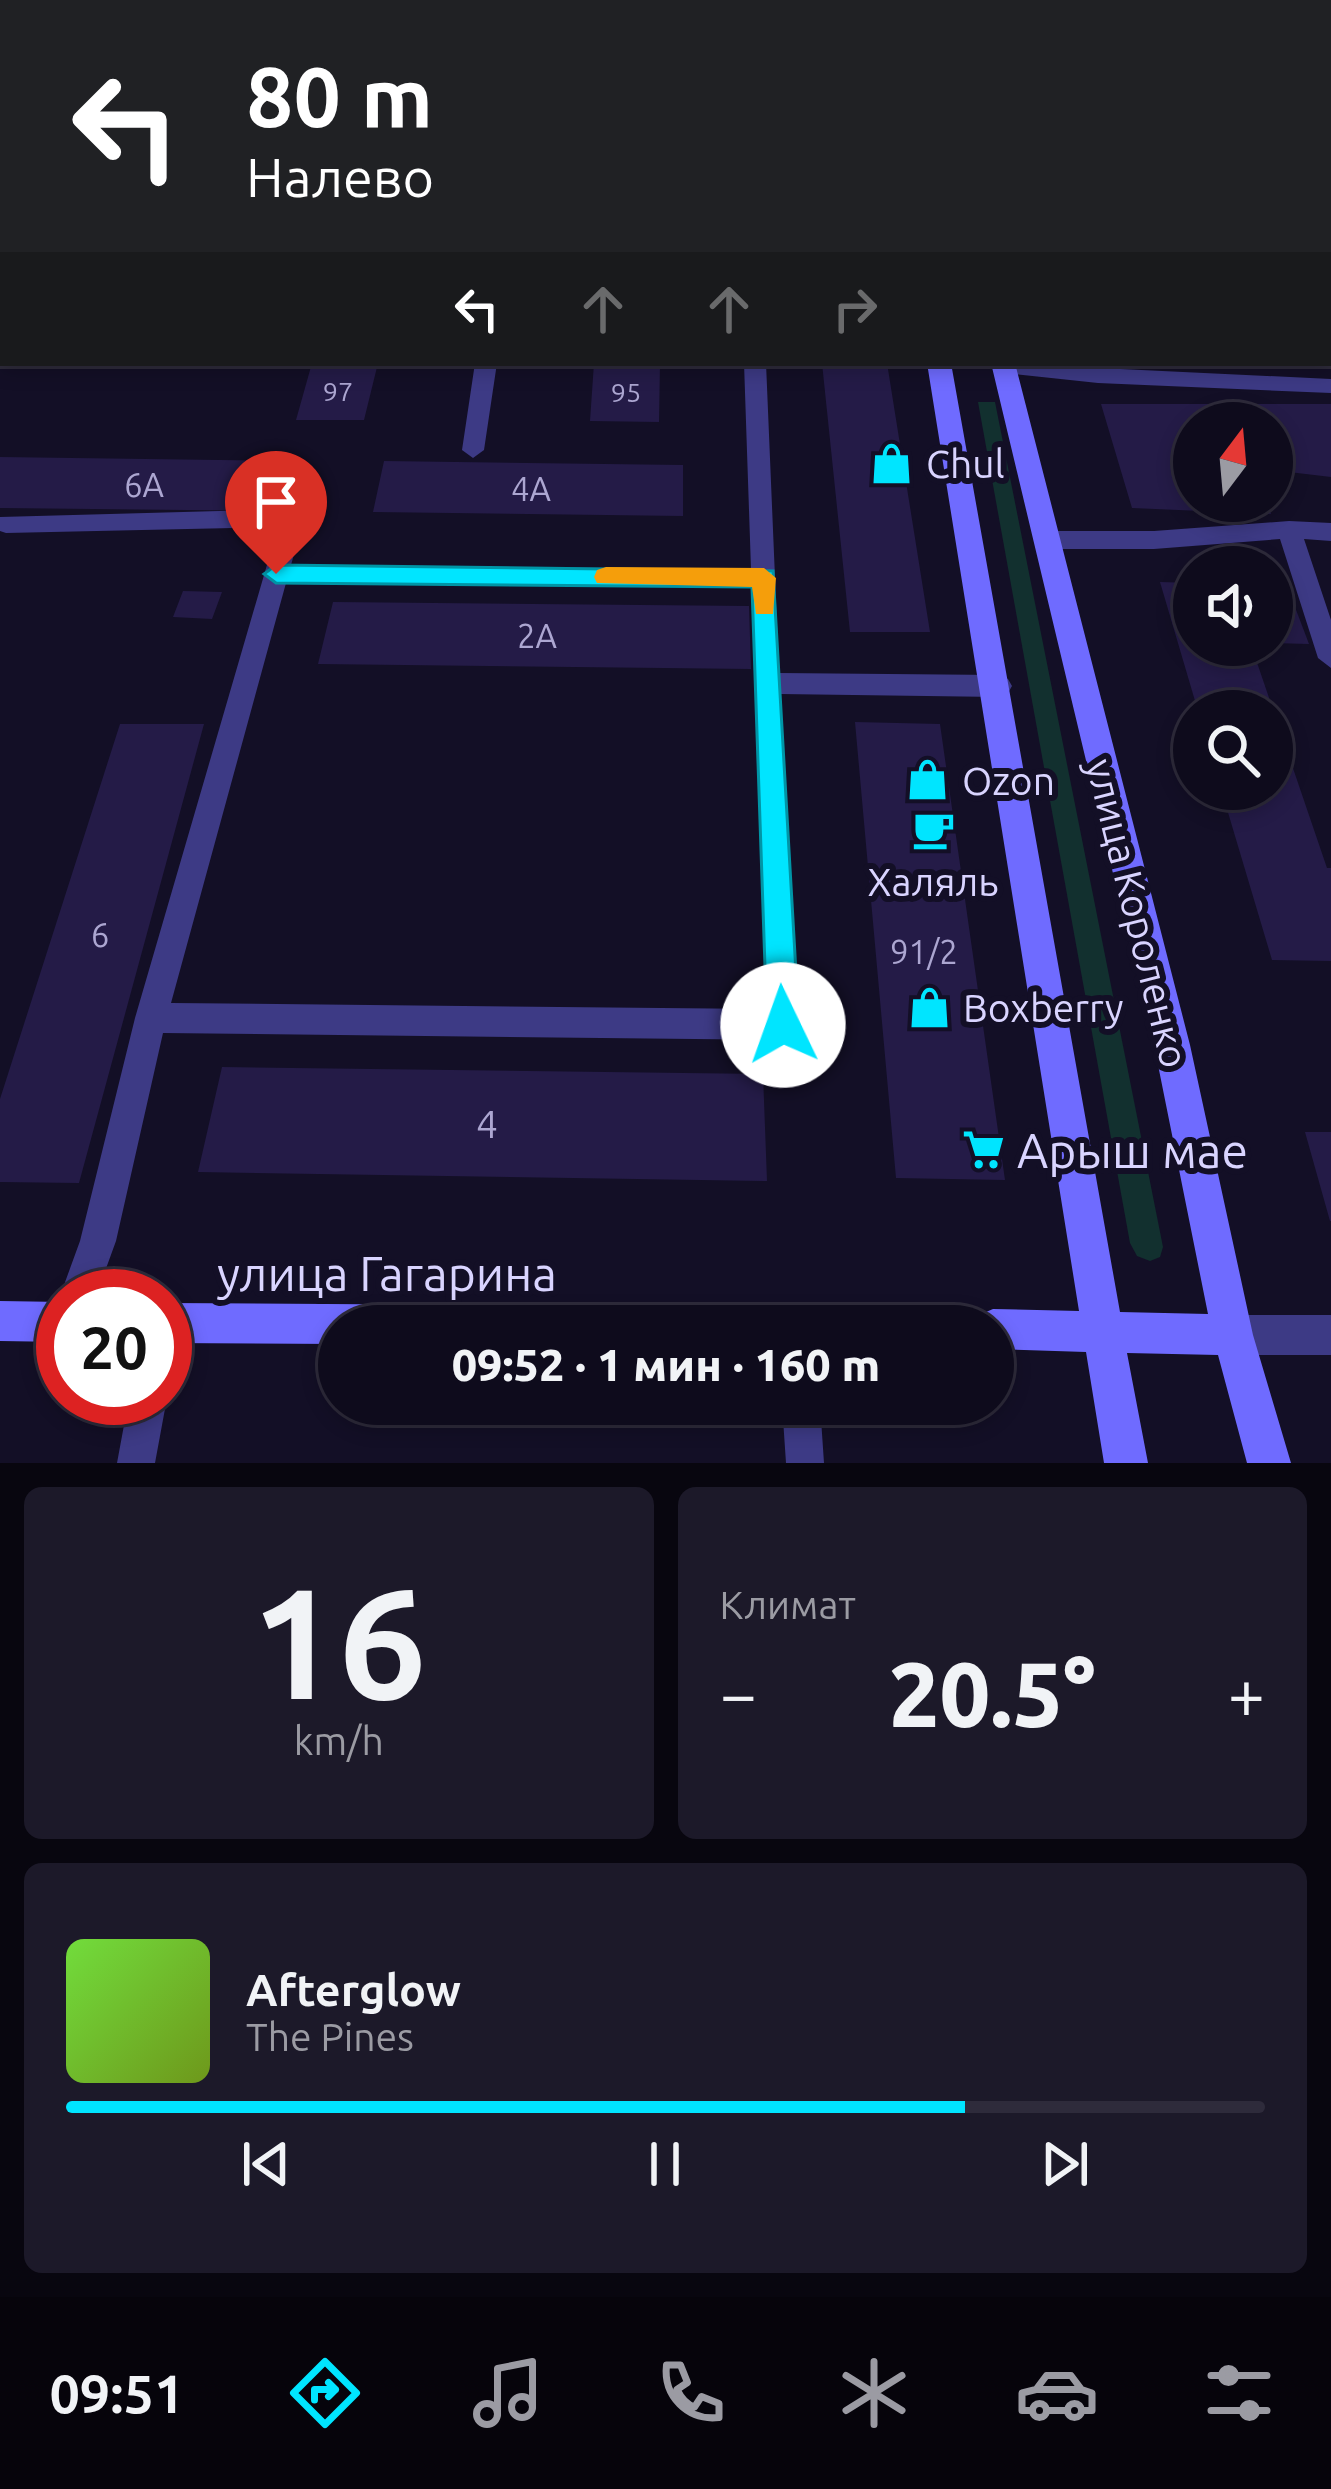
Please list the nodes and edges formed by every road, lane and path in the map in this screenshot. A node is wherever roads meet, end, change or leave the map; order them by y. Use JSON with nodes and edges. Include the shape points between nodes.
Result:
{"nodes":[{"id":1,"x":486,"y":366,"type":"edge"},
{"id":2,"x":754,"y":366,"type":"edge"},
{"id":3,"x":940,"y":366,"type":"edge"},
{"id":4,"x":998,"y":366,"type":"edge"},
{"id":5,"x":1013,"y":366,"type":"edge"},
{"id":6,"x":1331,"y":386,"type":"edge"},
{"id":7,"x":473,"y":449,"type":"dead end"},
{"id":8,"x":6,"y":524,"type":"dead end"},
{"id":9,"x":1288,"y":530,"type":"junction"},
{"id":10,"x":1331,"y":532,"type":"edge"},
{"id":11,"x":1046,"y":540,"type":"junction"},
{"id":12,"x":276,"y":574,"type":"junction"},
{"id":13,"x":764,"y":578,"type":"junction"},
{"id":14,"x":1331,"y":658,"type":"edge"},
{"id":15,"x":766,"y":683,"type":"junction"},
{"id":16,"x":1000,"y":686,"type":"junction"},
{"id":17,"x":151,"y":1018,"type":"junction"},
{"id":18,"x":88,"y":1269,"type":"edge"},
{"id":19,"x":0,"y":1322,"type":"edge"},
{"id":20,"x":36,"y":1322,"type":"edge"},
{"id":21,"x":192,"y":1323,"type":"edge"},
{"id":22,"x":318,"y":1324,"type":"edge"},
{"id":23,"x":1014,"y":1330,"type":"edge"},
{"id":24,"x":1102,"y":1332,"type":"junction"},
{"id":25,"x":1233,"y":1335,"type":"junction"},
{"id":26,"x":1331,"y":1335,"type":"edge"},
{"id":27,"x":143,"y":1425,"type":"edge"},
{"id":28,"x":802,"y":1425,"type":"edge"},
{"id":29,"x":136,"y":1463,"type":"edge"},
{"id":30,"x":805,"y":1463,"type":"edge"},
{"id":31,"x":1126,"y":1463,"type":"edge"},
{"id":32,"x":1269,"y":1463,"type":"edge"}],
"edges":[{"from":1,"to":7,"type":"lane"},
{"from":2,"to":13,"type":"lane"},
{"from":3,"to":16,"type":"street"},
{"from":4,"to":11,"type":"street","name":"улица Короленко"},
{"from":5,"to":6,"type":"lane"},
{"from":8,"to":12,"type":"lane","via":[[292,518]]},
{"from":9,"to":10,"type":"lane"},
{"from":9,"to":11,"type":"lane"},
{"from":9,"to":14,"type":"lane"},
{"from":11,"to":25,"type":"street","name":"улица Короленко","via":[[1172,1045]]},
{"from":12,"to":13,"type":"lane"},
{"from":12,"to":17,"type":"lane"},
{"from":13,"to":15,"type":"lane"},
{"from":15,"to":16,"type":"lane"},
{"from":15,"to":17,"type":"lane","via":[[783,1025]]},
{"from":16,"to":24,"type":"street"},
{"from":17,"to":18,"type":"lane"},
{"from":19,"to":20,"type":"street"},
{"from":21,"to":22,"type":"street","name":"улица Гагарина"},
{"from":23,"to":24,"type":"street"},
{"from":24,"to":25,"type":"street"},
{"from":24,"to":31,"type":"street"},
{"from":25,"to":26,"type":"street"},
{"from":25,"to":32,"type":"street","name":"улица Короленко"},
{"from":27,"to":29,"type":"lane"},
{"from":28,"to":30,"type":"lane"}]}
